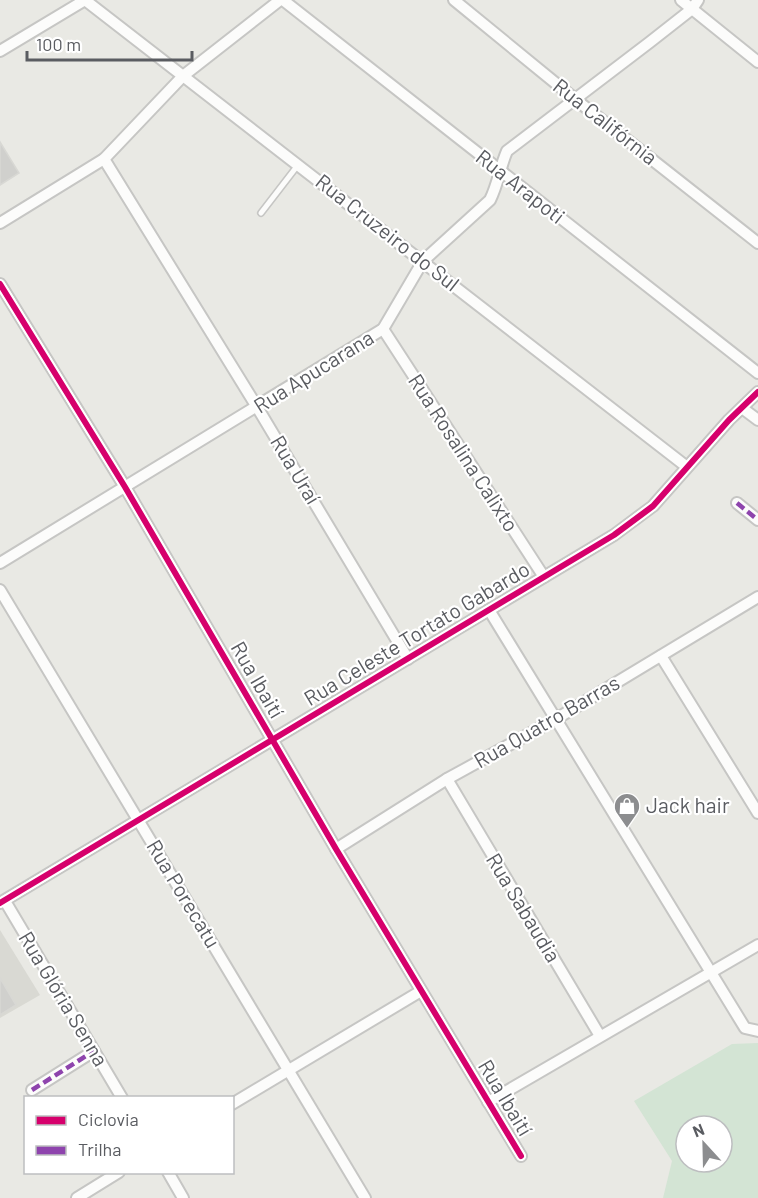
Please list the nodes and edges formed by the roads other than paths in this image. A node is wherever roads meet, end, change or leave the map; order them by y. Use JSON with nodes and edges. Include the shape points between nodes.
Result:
{"nodes":[{"id":1,"x":85,"y":0,"type":"edge"},
{"id":2,"x":281,"y":0,"type":"edge"},
{"id":3,"x":454,"y":0,"type":"edge"},
{"id":4,"x":681,"y":0,"type":"edge"},
{"id":5,"x":695,"y":4,"type":"edge"},
{"id":6,"x":0,"y":51,"type":"edge"},
{"id":7,"x":758,"y":62,"type":"edge"},
{"id":8,"x":183,"y":76,"type":"junction"},
{"id":9,"x":575,"y":99,"type":"junction"},
{"id":10,"x":104,"y":159,"type":"junction"},
{"id":11,"x":298,"y":165,"type":"junction"},
{"id":12,"x":498,"y":170,"type":"junction"},
{"id":13,"x":261,"y":213,"type":"dead end"},
{"id":14,"x":0,"y":223,"type":"edge"},
{"id":15,"x":758,"y":243,"type":"edge"},
{"id":16,"x":423,"y":261,"type":"junction"},
{"id":17,"x":0,"y":284,"type":"edge"},
{"id":18,"x":383,"y":329,"type":"junction"},
{"id":19,"x":758,"y":373,"type":"edge"},
{"id":20,"x":758,"y":392,"type":"edge"},
{"id":21,"x":257,"y":407,"type":"junction"},
{"id":22,"x":742,"y":408,"type":"junction"},
{"id":23,"x":758,"y":420,"type":"edge"},
{"id":24,"x":687,"y":467,"type":"junction"},
{"id":25,"x":125,"y":487,"type":"junction"},
{"id":26,"x":737,"y":503,"type":"dead end"},
{"id":27,"x":758,"y":520,"type":"edge"},
{"id":28,"x":0,"y":563,"type":"edge"},
{"id":29,"x":544,"y":577,"type":"junction"},
{"id":30,"x":0,"y":590,"type":"edge"},
{"id":31,"x":758,"y":597,"type":"edge"},
{"id":32,"x":489,"y":610,"type":"junction"},
{"id":33,"x":661,"y":656,"type":"junction"},
{"id":34,"x":408,"y":659,"type":"junction"},
{"id":35,"x":556,"y":719,"type":"junction"},
{"id":36,"x":273,"y":740,"type":"junction"},
{"id":37,"x":447,"y":779,"type":"junction"},
{"id":38,"x":758,"y":813,"type":"edge"},
{"id":39,"x":139,"y":820,"type":"junction"},
{"id":40,"x":336,"y":849,"type":"junction"},
{"id":41,"x":2,"y":902,"type":"edge"},
{"id":42,"x":758,"y":945,"type":"edge"},
{"id":43,"x":711,"y":974,"type":"junction"},
{"id":44,"x":421,"y":991,"type":"junction"},
{"id":45,"x":758,"y":1031,"type":"edge"},
{"id":46,"x":600,"y":1036,"type":"junction"},
{"id":47,"x":94,"y":1051,"type":"junction"},
{"id":48,"x":289,"y":1071,"type":"junction"},
{"id":49,"x":32,"y":1090,"type":"dead end"},
{"id":50,"x":121,"y":1096,"type":"edge"},
{"id":51,"x":488,"y":1102,"type":"junction"},
{"id":52,"x":234,"y":1103,"type":"edge"},
{"id":53,"x":520,"y":1156,"type":"dead end"},
{"id":54,"x":117,"y":1174,"type":"edge"},
{"id":55,"x":169,"y":1174,"type":"edge"},
{"id":56,"x":77,"y":1198,"type":"edge"},
{"id":57,"x":183,"y":1198,"type":"edge"},
{"id":58,"x":365,"y":1198,"type":"edge"}],
"edges":[{"from":1,"to":6,"type":"street"},
{"from":1,"to":8,"type":"street","name":"Rua Cruzeiro do Sul"},
{"from":2,"to":8,"type":"street"},
{"from":2,"to":12,"type":"street","name":"Rua Arapoti"},
{"from":3,"to":9,"type":"street","name":"Rua Califórnia"},
{"from":4,"to":5,"type":"street"},
{"from":5,"to":7,"type":"street"},
{"from":5,"to":9,"type":"street","name":"Rua Apucarana"},
{"from":8,"to":10,"type":"street"},
{"from":8,"to":11,"type":"street","name":"Rua Cruzeiro do Sul"},
{"from":9,"to":12,"type":"street","name":"Rua Apucarana","via":[[516,142]]},
{"from":9,"to":15,"type":"street","name":"Rua Califórnia"},
{"from":10,"to":14,"type":"street"},
{"from":10,"to":21,"type":"street","name":"Rua Uraí"},
{"from":11,"to":13,"type":"lane"},
{"from":11,"to":16,"type":"street","name":"Rua Cruzeiro do Sul"},
{"from":12,"to":16,"type":"street","name":"Rua Apucarana","via":[[490,200]]},
{"from":12,"to":19,"type":"street","name":"Rua Arapoti"},
{"from":16,"to":18,"type":"street","name":"Rua Apucarana"},
{"from":16,"to":24,"type":"street","name":"Rua Cruzeiro do Sul"},
{"from":17,"to":25,"type":"street","name":"Rua Ibaití"},
{"from":18,"to":21,"type":"street","name":"Rua Apucarana"},
{"from":18,"to":29,"type":"street","name":"Rua Rosalina Calixto"},
{"from":20,"to":22,"type":"street","name":"Rua Celeste Tortato Gabardo"},
{"from":21,"to":25,"type":"street","name":"Rua Apucarana"},
{"from":21,"to":34,"type":"street","name":"Rua Uraí"},
{"from":22,"to":23,"type":"street"},
{"from":22,"to":24,"type":"street","name":"Rua Celeste Tortato Gabardo"},
{"from":24,"to":29,"type":"street","name":"Rua Celeste Tortato Gabardo","via":[[652,506],[614,535]]},
{"from":25,"to":28,"type":"street","name":"Rua Apucarana"},
{"from":25,"to":36,"type":"street","name":"Rua Ibaití"},
{"from":26,"to":27,"type":"street"},
{"from":29,"to":32,"type":"street","name":"Rua Celeste Tortato Gabardo"},
{"from":30,"to":39,"type":"street","name":"Rua Porecatu"},
{"from":31,"to":33,"type":"street","name":"Rua Quatro Barras"},
{"from":32,"to":34,"type":"street","name":"Rua Celeste Tortato Gabardo"},
{"from":32,"to":35,"type":"street"},
{"from":33,"to":35,"type":"street","name":"Rua Quatro Barras"},
{"from":33,"to":38,"type":"street"},
{"from":34,"to":36,"type":"street","name":"Rua Celeste Tortato Gabardo"},
{"from":35,"to":37,"type":"street","name":"Rua Quatro Barras"},
{"from":35,"to":43,"type":"street"},
{"from":36,"to":39,"type":"street","name":"Rua Celeste Tortato Gabardo"},
{"from":36,"to":40,"type":"street","name":"Rua Ibaití"},
{"from":37,"to":40,"type":"street","name":"Rua Quatro Barras"},
{"from":37,"to":46,"type":"street","name":"Rua Sabaudia"},
{"from":39,"to":41,"type":"street","name":"Rua Celeste Tortato Gabardo"},
{"from":39,"to":48,"type":"street","name":"Rua Porecatu"},
{"from":40,"to":44,"type":"street","name":"Rua Ibaití"},
{"from":41,"to":47,"type":"street","name":"Rua Glória Senna"},
{"from":42,"to":43,"type":"street"},
{"from":43,"to":45,"type":"street","via":[[745,1028]]},
{"from":43,"to":46,"type":"street"},
{"from":44,"to":48,"type":"street"},
{"from":44,"to":51,"type":"street","name":"Rua Ibaití"},
{"from":46,"to":51,"type":"street"},
{"from":47,"to":49,"type":"street"},
{"from":47,"to":50,"type":"street","name":"Rua Glória Senna"},
{"from":48,"to":52,"type":"street"},
{"from":48,"to":58,"type":"street","name":"Rua Porecatu"},
{"from":51,"to":53,"type":"street","name":"Rua Ibaití"},
{"from":54,"to":56,"type":"street"},
{"from":55,"to":57,"type":"street"}]}
